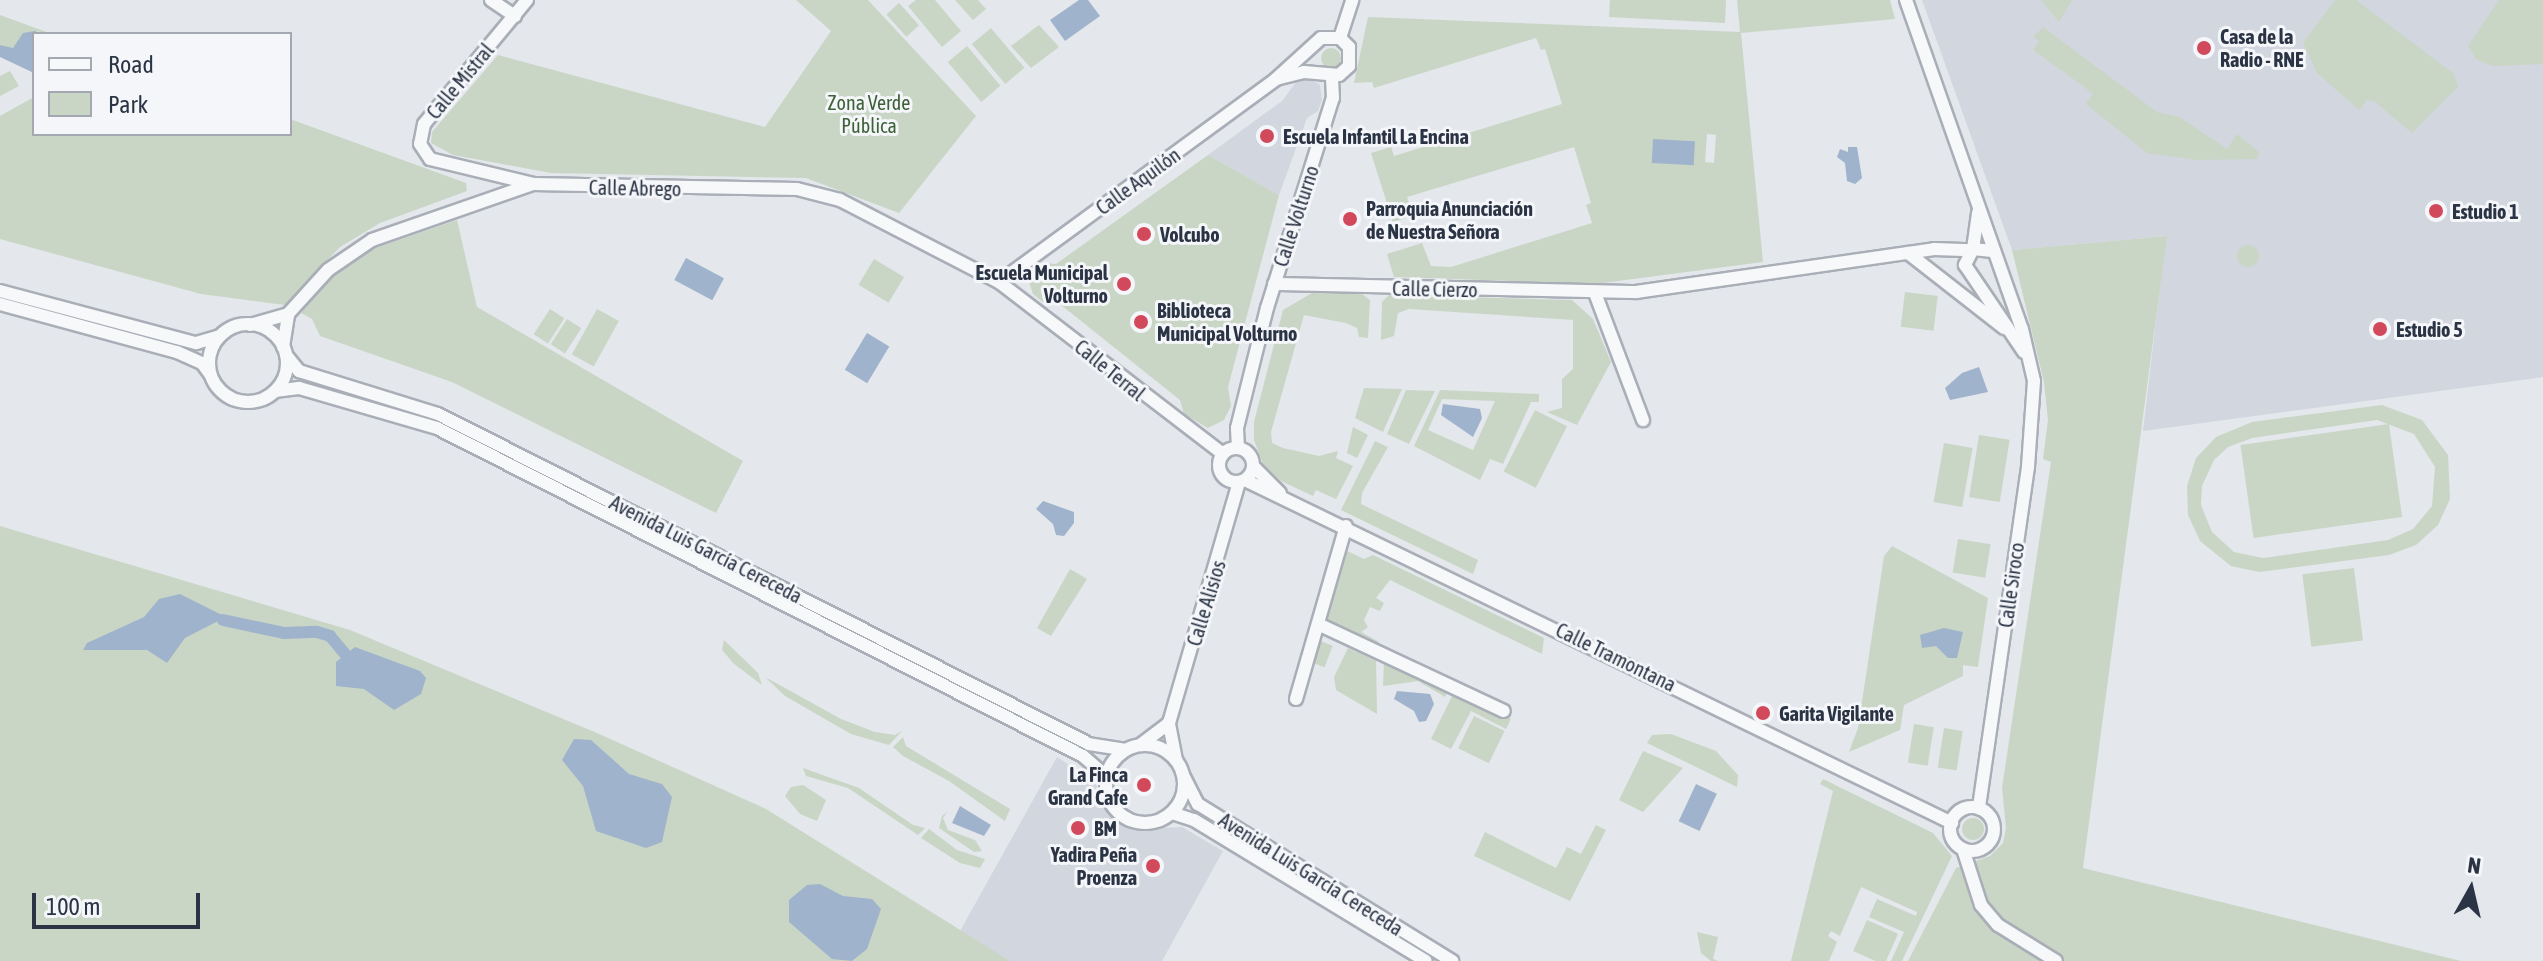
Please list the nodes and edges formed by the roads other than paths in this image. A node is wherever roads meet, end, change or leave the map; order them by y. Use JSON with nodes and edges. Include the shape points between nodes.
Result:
{"nodes":[{"id":1,"x":491,"y":0,"type":"edge"},
{"id":2,"x":527,"y":0,"type":"edge"},
{"id":3,"x":1352,"y":0,"type":"edge"},
{"id":4,"x":1906,"y":0,"type":"edge"},
{"id":5,"x":515,"y":16,"type":"junction"},
{"id":6,"x":1340,"y":38,"type":"junction"},
{"id":7,"x":1312,"y":47,"type":"junction"},
{"id":8,"x":1328,"y":76,"type":"junction"},
{"id":9,"x":1276,"y":79,"type":"junction"},
{"id":10,"x":533,"y":184,"type":"junction"},
{"id":11,"x":1978,"y":205,"type":"junction"},
{"id":12,"x":1972,"y":249,"type":"junction"},
{"id":13,"x":1908,"y":253,"type":"junction"},
{"id":14,"x":1994,"y":255,"type":"junction"},
{"id":15,"x":1972,"y":275,"type":"junction"},
{"id":16,"x":999,"y":282,"type":"junction"},
{"id":17,"x":1274,"y":284,"type":"junction"},
{"id":18,"x":0,"y":291,"type":"edge"},
{"id":19,"x":1595,"y":293,"type":"junction"},
{"id":20,"x":0,"y":304,"type":"edge"},
{"id":21,"x":288,"y":314,"type":"junction"},
{"id":22,"x":250,"y":325,"type":"junction"},
{"id":23,"x":220,"y":336,"type":"junction"},
{"id":24,"x":2014,"y":336,"type":"junction"},
{"id":25,"x":284,"y":351,"type":"junction"},
{"id":26,"x":2030,"y":361,"type":"junction"},
{"id":27,"x":210,"y":374,"type":"junction"},
{"id":28,"x":275,"y":391,"type":"junction"},
{"id":29,"x":1643,"y":420,"type":"dead end"},
{"id":30,"x":1238,"y":448,"type":"junction"},
{"id":31,"x":1223,"y":454,"type":"junction"},
{"id":32,"x":1253,"y":466,"type":"junction"},
{"id":33,"x":1242,"y":481,"type":"junction"},
{"id":34,"x":1280,"y":493,"type":"junction"},
{"id":35,"x":1346,"y":526,"type":"junction"},
{"id":36,"x":1318,"y":624,"type":"junction"},
{"id":37,"x":1296,"y":699,"type":"dead end"},
{"id":38,"x":1504,"y":711,"type":"dead end"},
{"id":39,"x":1169,"y":723,"type":"junction"},
{"id":40,"x":1140,"y":745,"type":"junction"},
{"id":41,"x":1125,"y":750,"type":"junction"},
{"id":42,"x":1176,"y":760,"type":"junction"},
{"id":43,"x":1183,"y":775,"type":"junction"},
{"id":44,"x":1106,"y":776,"type":"junction"},
{"id":45,"x":1979,"y":809,"type":"junction"},
{"id":46,"x":1172,"y":813,"type":"junction"},
{"id":47,"x":1952,"y":823,"type":"junction"},
{"id":48,"x":1963,"y":849,"type":"junction"},
{"id":49,"x":1983,"y":849,"type":"junction"},
{"id":50,"x":1970,"y":873,"type":"junction"},
{"id":51,"x":1426,"y":961,"type":"edge"},
{"id":52,"x":1452,"y":961,"type":"edge"},
{"id":53,"x":2056,"y":961,"type":"edge"}],
"edges":[{"from":1,"to":5,"type":"street"},
{"from":2,"to":5,"type":"street","name":"Calle Mistral"},
{"from":3,"to":6,"type":"street"},
{"from":4,"to":11,"type":"street","name":"Calle Siroco"},
{"from":5,"to":10,"type":"street","name":"Calle Mistral","via":[[424,124],[420,144],[435,161]]},
{"from":6,"to":7,"type":"street","via":[[1321,38]]},
{"from":6,"to":8,"type":"street","via":[[1349,47],[1351,60],[1344,71]]},
{"from":7,"to":8,"type":"street","via":[[1311,61]]},
{"from":7,"to":9,"type":"street","name":"Calle Aquilón"},
{"from":8,"to":9,"type":"street","name":"Calle Aquilón","via":[[1304,72]]},
{"from":8,"to":17,"type":"street","name":"Calle Volturno","via":[[1333,98]]},
{"from":9,"to":16,"type":"street","name":"Calle Aquilón"},
{"from":10,"to":16,"type":"street","name":"Calle Abrego","via":[[813,192],[876,217]]},
{"from":10,"to":21,"type":"street","name":"Calle Abrego","via":[[372,240],[328,270]]},
{"from":11,"to":12,"type":"street","name":"Calle Siroco"},
{"from":11,"to":14,"type":"street","name":"Calle Siroco"},
{"from":12,"to":13,"type":"street","name":"Calle Cierzo"},
{"from":12,"to":14,"type":"street","name":"Calle Cierzo"},
{"from":12,"to":15,"type":"street","name":"Calle Siroco","via":[[1965,261]]},
{"from":13,"to":19,"type":"street","name":"Calle Cierzo"},
{"from":13,"to":24,"type":"street"},
{"from":14,"to":15,"type":"street","via":[[1987,276]]},
{"from":14,"to":26,"type":"street","name":"Calle Siroco"},
{"from":15,"to":24,"type":"street","name":"Calle Siroco"},
{"from":16,"to":31,"type":"street","name":"Calle Terral"},
{"from":17,"to":19,"type":"street","name":"Calle Cierzo"},
{"from":17,"to":30,"type":"street","name":"Calle Volturno","via":[[1237,428]]},
{"from":18,"to":23,"type":"street","via":[[196,343]]},
{"from":19,"to":29,"type":"street"},
{"from":20,"to":27,"type":"street","via":[[177,352],[202,363]]},
{"from":21,"to":22,"type":"street"},
{"from":21,"to":25,"type":"street"},
{"from":22,"to":23,"type":"street"},
{"from":22,"to":25,"type":"street","via":[[266,329]]},
{"from":23,"to":27,"type":"street","via":[[209,358]]},
{"from":24,"to":26,"type":"street","name":"Calle Siroco"},
{"from":25,"to":28,"type":"street","via":[[284,378]]},
{"from":25,"to":41,"type":"street","name":"Avenida Luis García Cereceda","via":[[299,371],[438,414],[1089,744]]},
{"from":26,"to":45,"type":"street","name":"Calle Siroco","via":[[2034,416]]},
{"from":27,"to":28,"type":"street","via":[[218,389],[239,401],[254,402]]},
{"from":28,"to":44,"type":"street","name":"Avenida Luis García Cereceda","via":[[299,388],[437,428],[1083,756]]},
{"from":30,"to":31,"type":"street"},
{"from":30,"to":32,"type":"street","via":[[1248,453]]},
{"from":31,"to":33,"type":"street","via":[[1221,474]]},
{"from":32,"to":33,"type":"street"},
{"from":32,"to":34,"type":"street","name":"Calle Tramontana"},
{"from":33,"to":34,"type":"street","name":"Calle Tramontana"},
{"from":33,"to":39,"type":"street","name":"Calle Alisios"},
{"from":34,"to":35,"type":"street","name":"Calle Tramontana"},
{"from":35,"to":36,"type":"street"},
{"from":35,"to":47,"type":"street","name":"Calle Tramontana"},
{"from":36,"to":37,"type":"street"},
{"from":36,"to":38,"type":"street"},
{"from":39,"to":40,"type":"street"},
{"from":39,"to":42,"type":"street","name":"Calle Alisios"},
{"from":40,"to":41,"type":"street"},
{"from":40,"to":42,"type":"street","via":[[1164,750]]},
{"from":41,"to":44,"type":"street"},
{"from":42,"to":43,"type":"street"},
{"from":43,"to":46,"type":"street","via":[[1184,791]]},
{"from":43,"to":52,"type":"street","name":"Avenida Luis García Cereceda","via":[[1198,804]]},
{"from":44,"to":46,"type":"street","via":[[1109,800],[1125,818],[1149,823]]},
{"from":45,"to":47,"type":"street","via":[[1959,812]]},
{"from":45,"to":49,"type":"street","via":[[1990,817],[1994,831]]},
{"from":46,"to":51,"type":"street","name":"Avenida Luis García Cereceda","via":[[1194,820]]},
{"from":47,"to":48,"type":"street","via":[[1954,841]]},
{"from":48,"to":49,"type":"street"},
{"from":48,"to":50,"type":"street"},
{"from":49,"to":50,"type":"street"},
{"from":50,"to":53,"type":"street","via":[[1981,905],[1998,925]]}]}
